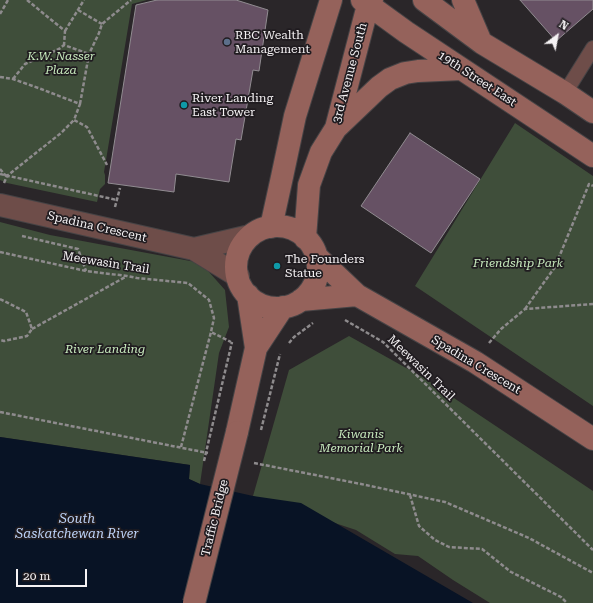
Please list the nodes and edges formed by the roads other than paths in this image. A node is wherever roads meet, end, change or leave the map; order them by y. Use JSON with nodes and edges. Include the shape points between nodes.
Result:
{"nodes":[{"id":1,"x":331,"y":0,"type":"edge"},
{"id":2,"x":424,"y":0,"type":"edge"},
{"id":3,"x":463,"y":0,"type":"edge"},
{"id":4,"x":367,"y":2,"type":"edge"},
{"id":5,"x":482,"y":43,"type":"junction"},
{"id":6,"x":593,"y":48,"type":"edge"},
{"id":7,"x":462,"y":69,"type":"junction"},
{"id":8,"x":565,"y":93,"type":"junction"},
{"id":9,"x":593,"y":112,"type":"edge"},
{"id":10,"x":336,"y":128,"type":"junction"},
{"id":11,"x":593,"y":156,"type":"edge"},
{"id":12,"x":0,"y":205,"type":"edge"},
{"id":13,"x":270,"y":227,"type":"junction"},
{"id":14,"x":250,"y":236,"type":"junction"},
{"id":15,"x":311,"y":247,"type":"junction"},
{"id":16,"x":194,"y":249,"type":"junction"},
{"id":17,"x":238,"y":276,"type":"junction"},
{"id":18,"x":248,"y":295,"type":"junction"},
{"id":19,"x":357,"y":295,"type":"junction"},
{"id":20,"x":292,"y":303,"type":"junction"},
{"id":21,"x":256,"y":348,"type":"junction"},
{"id":22,"x":593,"y":439,"type":"edge"},
{"id":23,"x":194,"y":603,"type":"edge"}],
"edges":[{"from":1,"to":13,"type":"street","via":[[294,116]]},
{"from":2,"to":5,"type":"street"},
{"from":3,"to":5,"type":"street"},
{"from":4,"to":7,"type":"street","name":"19th Street East","via":[[406,32]]},
{"from":4,"to":10,"type":"street","name":"3rd Avenue South"},
{"from":5,"to":8,"type":"street"},
{"from":6,"to":8,"type":"lane"},
{"from":7,"to":10,"type":"street","via":[[412,72],[390,79]]},
{"from":7,"to":11,"type":"street","name":"19th Street East"},
{"from":8,"to":9,"type":"street"},
{"from":10,"to":15,"type":"street","name":"3rd Avenue South","via":[[321,152],[309,185]]},
{"from":12,"to":16,"type":"street","name":"Spadina Crescent"},
{"from":13,"to":14,"type":"street"},
{"from":13,"to":15,"type":"street","via":[[290,228],[298,232]]},
{"from":14,"to":16,"type":"street","name":"Spadina Crescent"},
{"from":14,"to":17,"type":"street","via":[[238,254]]},
{"from":15,"to":19,"type":"street","name":"Spadina Crescent"},
{"from":15,"to":20,"type":"street","via":[[318,269],[315,283]]},
{"from":16,"to":17,"type":"street","name":"Spadina Crescent"},
{"from":17,"to":18,"type":"street"},
{"from":18,"to":20,"type":"street","via":[[267,306]]},
{"from":18,"to":21,"type":"street"},
{"from":19,"to":20,"type":"street"},
{"from":19,"to":22,"type":"street","name":"Spadina Crescent","via":[[474,362]]},
{"from":20,"to":21,"type":"street"},
{"from":21,"to":23,"type":"street","name":"Traffic Bridge","bridge":true}]}
